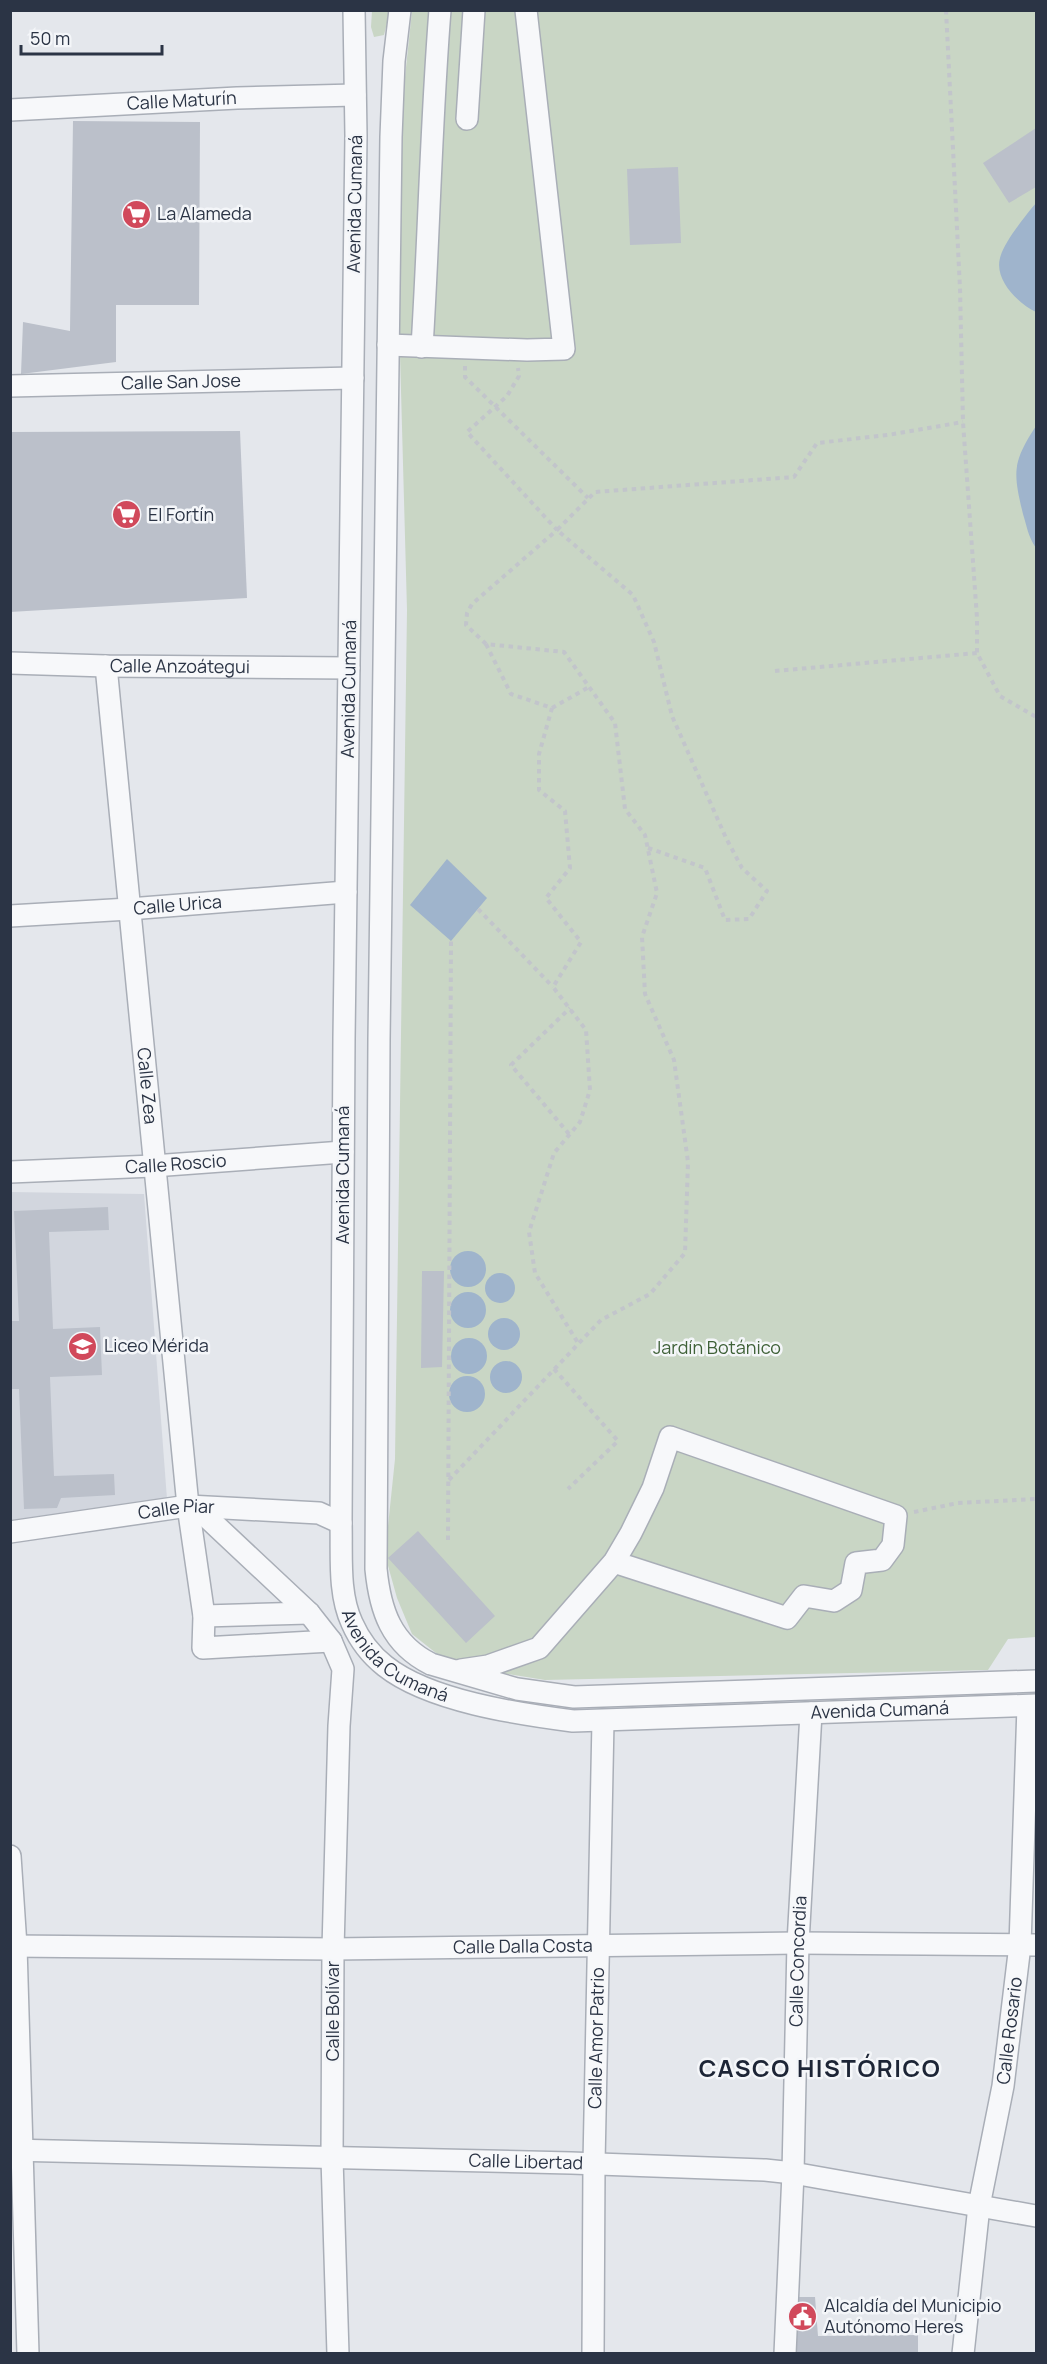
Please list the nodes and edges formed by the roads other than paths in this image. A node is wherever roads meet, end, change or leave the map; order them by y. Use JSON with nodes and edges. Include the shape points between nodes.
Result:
{"nodes":[{"id":1,"x":354,"y":10,"type":"edge"},
{"id":2,"x":399,"y":10,"type":"edge"},
{"id":3,"x":440,"y":10,"type":"edge"},
{"id":4,"x":474,"y":10,"type":"edge"},
{"id":5,"x":526,"y":10,"type":"edge"},
{"id":6,"x":356,"y":95,"type":"junction"},
{"id":7,"x":10,"y":110,"type":"edge"},
{"id":8,"x":467,"y":119,"type":"dead end"},
{"id":9,"x":388,"y":345,"type":"junction"},
{"id":10,"x":422,"y":347,"type":"junction"},
{"id":11,"x":353,"y":378,"type":"junction"},
{"id":12,"x":10,"y":386,"type":"edge"},
{"id":13,"x":10,"y":663,"type":"edge"},
{"id":14,"x":106,"y":666,"type":"junction"},
{"id":15,"x":349,"y":668,"type":"junction"},
{"id":16,"x":346,"y":892,"type":"junction"},
{"id":17,"x":129,"y":909,"type":"junction"},
{"id":18,"x":10,"y":916,"type":"edge"},
{"id":19,"x":343,"y":1152,"type":"junction"},
{"id":20,"x":153,"y":1166,"type":"junction"},
{"id":21,"x":10,"y":1172,"type":"edge"},
{"id":22,"x":192,"y":1507,"type":"junction"},
{"id":23,"x":341,"y":1523,"type":"junction"},
{"id":24,"x":10,"y":1532,"type":"edge"},
{"id":25,"x":614,"y":1562,"type":"junction"},
{"id":26,"x":309,"y":1613,"type":"junction"},
{"id":27,"x":204,"y":1616,"type":"junction"},
{"id":28,"x":331,"y":1641,"type":"junction"},
{"id":29,"x":452,"y":1672,"type":"junction"},
{"id":30,"x":1036,"y":1681,"type":"edge"},
{"id":31,"x":1032,"y":1705,"type":"edge"},
{"id":32,"x":811,"y":1713,"type":"junction"},
{"id":33,"x":603,"y":1721,"type":"junction"},
{"id":34,"x":10,"y":1856,"type":"edge"},
{"id":35,"x":798,"y":1943,"type":"junction"},
{"id":36,"x":598,"y":1945,"type":"junction"},
{"id":37,"x":1028,"y":1945,"type":"edge"},
{"id":38,"x":13,"y":1946,"type":"edge"},
{"id":39,"x":333,"y":1949,"type":"junction"},
{"id":40,"x":16,"y":2150,"type":"edge"},
{"id":41,"x":332,"y":2158,"type":"junction"},
{"id":42,"x":594,"y":2163,"type":"junction"},
{"id":43,"x":793,"y":2173,"type":"junction"},
{"id":44,"x":979,"y":2206,"type":"junction"},
{"id":45,"x":1036,"y":2216,"type":"edge"},
{"id":46,"x":28,"y":2354,"type":"edge"},
{"id":47,"x":338,"y":2354,"type":"edge"},
{"id":48,"x":593,"y":2354,"type":"edge"},
{"id":49,"x":785,"y":2354,"type":"edge"},
{"id":50,"x":963,"y":2354,"type":"edge"}],
"edges":[{"from":1,"to":6,"type":"street","name":"Avenida Cumaná"},
{"from":2,"to":9,"type":"street","name":"Avenida Cumaná","via":[[394,61]]},
{"from":3,"to":10,"type":"street"},
{"from":4,"to":8,"type":"street"},
{"from":5,"to":10,"type":"street","via":[[564,349]]},
{"from":6,"to":7,"type":"street","name":"Calle Maturín"},
{"from":6,"to":11,"type":"street","name":"Avenida Cumaná"},
{"from":9,"to":10,"type":"street"},
{"from":9,"to":29,"type":"street","name":"Avenida Cumaná","via":[[376,1569],[381,1606],[396,1635],[420,1658]]},
{"from":11,"to":12,"type":"street","name":"Calle San Jose"},
{"from":11,"to":15,"type":"street","name":"Avenida Cumaná"},
{"from":13,"to":14,"type":"street","name":"Calle Anzoátegui"},
{"from":14,"to":15,"type":"street","name":"Calle Anzoátegui"},
{"from":14,"to":17,"type":"street","name":"Calle Zea"},
{"from":15,"to":16,"type":"street","name":"Avenida Cumaná"},
{"from":16,"to":17,"type":"street","name":"Calle Urica"},
{"from":16,"to":19,"type":"street","name":"Avenida Cumaná"},
{"from":17,"to":18,"type":"street","name":"Calle Urica"},
{"from":17,"to":20,"type":"street","name":"Calle Zea"},
{"from":19,"to":20,"type":"street","name":"Calle Roscio"},
{"from":19,"to":23,"type":"street","name":"Avenida Cumaná"},
{"from":20,"to":21,"type":"street","name":"Calle Roscio"},
{"from":20,"to":22,"type":"street","name":"Calle Zea"},
{"from":22,"to":23,"type":"street","name":"Calle Piar","via":[[319,1513]]},
{"from":22,"to":24,"type":"street","name":"Calle Piar"},
{"from":22,"to":26,"type":"street"},
{"from":22,"to":27,"type":"street","name":"Calle Zea"},
{"from":23,"to":33,"type":"street","name":"Avenida Cumaná","via":[[342,1568],[351,1622],[385,1666],[423,1687],[472,1702],[545,1717]]},
{"from":25,"to":25,"type":"street","via":[[787,1618],[804,1596],[834,1601],[851,1590],[856,1563],[882,1560],[893,1545],[896,1516],[670,1437],[653,1488]]},
{"from":25,"to":29,"type":"street","via":[[539,1648],[488,1666]]},
{"from":26,"to":27,"type":"street"},
{"from":26,"to":28,"type":"street"},
{"from":27,"to":28,"type":"street","name":"Calle Zea","via":[[203,1648]]},
{"from":28,"to":39,"type":"street","name":"Calle Bolívar","via":[[343,1669]]},
{"from":29,"to":30,"type":"street","name":"Avenida Cumaná","via":[[517,1689],[574,1697]]},
{"from":31,"to":32,"type":"street","name":"Avenida Cumaná"},
{"from":31,"to":37,"type":"street","name":"Calle Rosario"},
{"from":32,"to":33,"type":"street","name":"Avenida Cumaná"},
{"from":32,"to":35,"type":"street","name":"Calle Concordia"},
{"from":33,"to":36,"type":"street","name":"Calle Amor Patrio"},
{"from":34,"to":38,"type":"street"},
{"from":35,"to":36,"type":"street","name":"Calle Dalla Costa"},
{"from":35,"to":37,"type":"street","name":"Calle Dalla Costa"},
{"from":35,"to":43,"type":"street","name":"Calle Concordia"},
{"from":36,"to":39,"type":"street","name":"Calle Dalla Costa"},
{"from":36,"to":42,"type":"street","name":"Calle Amor Patrio"},
{"from":37,"to":44,"type":"street","name":"Calle Rosario"},
{"from":38,"to":39,"type":"street","name":"Calle Dalla Costa"},
{"from":38,"to":40,"type":"street"},
{"from":39,"to":41,"type":"street","name":"Calle Bolívar"},
{"from":40,"to":41,"type":"street","name":"Calle Libertad"},
{"from":40,"to":46,"type":"street"},
{"from":41,"to":42,"type":"street","name":"Calle Libertad"},
{"from":41,"to":47,"type":"street","name":"Calle Bolívar"},
{"from":42,"to":43,"type":"street","name":"Calle Libertad"},
{"from":42,"to":48,"type":"street","name":"Calle Amor Patrio"},
{"from":43,"to":44,"type":"street","name":"Calle Libertad"},
{"from":43,"to":49,"type":"street","name":"Calle Concordia"},
{"from":44,"to":45,"type":"street","name":"Calle Libertad"},
{"from":44,"to":50,"type":"street","name":"Calle Rosario"}]}
